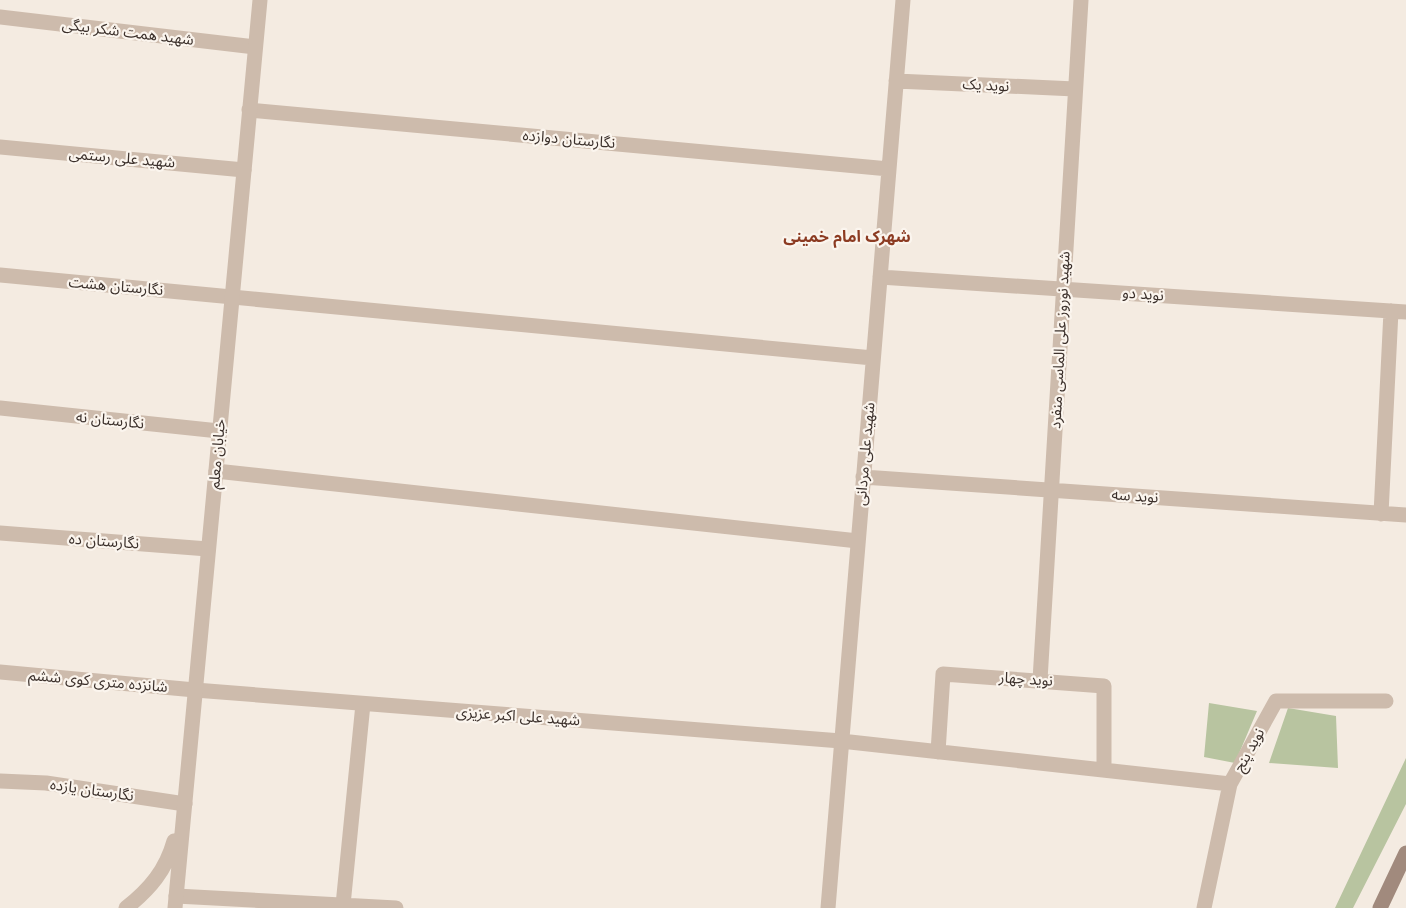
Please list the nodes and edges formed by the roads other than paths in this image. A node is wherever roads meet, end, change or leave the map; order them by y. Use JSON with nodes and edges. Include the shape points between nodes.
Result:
{"nodes":[{"id":1,"x":260,"y":0,"type":"edge"},
{"id":2,"x":903,"y":0,"type":"edge"},
{"id":3,"x":1081,"y":0,"type":"edge"},
{"id":4,"x":0,"y":17,"type":"edge"},
{"id":5,"x":255,"y":46,"type":"junction"},
{"id":6,"x":896,"y":81,"type":"junction"},
{"id":7,"x":1075,"y":89,"type":"junction"},
{"id":8,"x":249,"y":110,"type":"junction"},
{"id":9,"x":0,"y":147,"type":"edge"},
{"id":10,"x":889,"y":168,"type":"junction"},
{"id":11,"x":244,"y":170,"type":"junction"},
{"id":12,"x":0,"y":276,"type":"edge"},
{"id":13,"x":880,"y":276,"type":"junction"},
{"id":14,"x":1063,"y":289,"type":"junction"},
{"id":15,"x":232,"y":297,"type":"junction"},
{"id":16,"x":1398,"y":311,"type":"edge"},
{"id":17,"x":873,"y":358,"type":"junction"},
{"id":18,"x":0,"y":408,"type":"edge"},
{"id":19,"x":219,"y":431,"type":"junction"},
{"id":20,"x":216,"y":471,"type":"junction"},
{"id":21,"x":863,"y":477,"type":"junction"},
{"id":22,"x":1051,"y":490,"type":"junction"},
{"id":23,"x":1381,"y":514,"type":"junction"},
{"id":24,"x":1406,"y":515,"type":"edge"},
{"id":25,"x":0,"y":534,"type":"edge"},
{"id":26,"x":858,"y":541,"type":"junction"},
{"id":27,"x":208,"y":549,"type":"junction"},
{"id":28,"x":0,"y":672,"type":"edge"},
{"id":29,"x":1040,"y":680,"type":"junction"},
{"id":30,"x":195,"y":690,"type":"junction"},
{"id":31,"x":1386,"y":701,"type":"dead end"},
{"id":32,"x":363,"y":704,"type":"junction"},
{"id":33,"x":842,"y":741,"type":"junction"},
{"id":34,"x":938,"y":752,"type":"junction"},
{"id":35,"x":1104,"y":770,"type":"junction"},
{"id":36,"x":0,"y":781,"type":"edge"},
{"id":37,"x":1230,"y":784,"type":"junction"},
{"id":38,"x":185,"y":804,"type":"junction"},
{"id":39,"x":1406,"y":853,"type":"edge"},
{"id":40,"x":175,"y":902,"type":"edge"},
{"id":41,"x":245,"y":904,"type":"edge"},
{"id":42,"x":343,"y":905,"type":"junction"},
{"id":43,"x":126,"y":908,"type":"edge"},
{"id":44,"x":396,"y":908,"type":"edge"},
{"id":45,"x":828,"y":908,"type":"edge"},
{"id":46,"x":1204,"y":908,"type":"edge"},
{"id":47,"x":1380,"y":908,"type":"edge"}],
"edges":[{"from":1,"to":5,"type":"street","name":"خیابان معلم"},
{"from":2,"to":6,"type":"street","name":"شهید علی مردانی"},
{"from":3,"to":7,"type":"street","name":"شهید نوروز علی الماسی منفرد"},
{"from":4,"to":5,"type":"street","name":"شهید همت شکر بیگی"},
{"from":5,"to":8,"type":"street","name":"خیابان معلم"},
{"from":6,"to":7,"type":"street","name":"نوید یک"},
{"from":6,"to":10,"type":"street","name":"شهید علی مردانی"},
{"from":7,"to":14,"type":"street","name":"شهید نوروز علی الماسی منفرد"},
{"from":8,"to":10,"type":"street","name":"نگارستان دوازده"},
{"from":8,"to":11,"type":"street","name":"خیابان معلم"},
{"from":9,"to":11,"type":"street","name":"شهید علی رستمی"},
{"from":10,"to":13,"type":"street","name":"شهید علی مردانی"},
{"from":11,"to":15,"type":"street","name":"خیابان معلم"},
{"from":12,"to":15,"type":"street","name":"نگارستان هشت"},
{"from":13,"to":14,"type":"street","name":"نوید دو"},
{"from":13,"to":17,"type":"street","name":"شهید علی مردانی"},
{"from":14,"to":16,"type":"street","name":"نوید دو"},
{"from":14,"to":22,"type":"street","name":"شهید نوروز علی الماسی منفرد"},
{"from":15,"to":17,"type":"street","name":"نگارستان هشت"},
{"from":15,"to":19,"type":"street","name":"خیابان معلم"},
{"from":16,"to":23,"type":"street"},
{"from":17,"to":21,"type":"street","name":"شهید علی مردانی"},
{"from":18,"to":19,"type":"street","name":"نگارستان نه"},
{"from":19,"to":20,"type":"street","name":"خیابان معلم"},
{"from":20,"to":26,"type":"street"},
{"from":20,"to":27,"type":"street","name":"خیابان معلم"},
{"from":21,"to":22,"type":"street","name":"نوید سه"},
{"from":21,"to":26,"type":"street","name":"شهید علی مردانی"},
{"from":22,"to":23,"type":"street","name":"نوید سه"},
{"from":22,"to":29,"type":"street","name":"شهید نوروز علی الماسی منفرد"},
{"from":23,"to":24,"type":"street","name":"نوید سه"},
{"from":25,"to":27,"type":"street","name":"نگارستان ده"},
{"from":26,"to":33,"type":"street","name":"شهید علی مردانی"},
{"from":27,"to":30,"type":"street","name":"خیابان معلم"},
{"from":28,"to":30,"type":"street","name":"شانزده متری کوی ششم"},
{"from":29,"to":34,"type":"street","name":"نوید چهار","via":[[943,674]]},
{"from":29,"to":35,"type":"street","name":"نوید چهار","via":[[1104,686]]},
{"from":30,"to":32,"type":"street","name":"شهید علی اکبر عزیزی"},
{"from":30,"to":38,"type":"street","name":"خیابان معلم"},
{"from":31,"to":37,"type":"street","name":"نوید پنج","via":[[1276,701]]},
{"from":32,"to":33,"type":"street","name":"شهید علی اکبر عزیزی"},
{"from":32,"to":42,"type":"street"},
{"from":33,"to":34,"type":"street"},
{"from":33,"to":45,"type":"street","name":"شهید علی مردانی"},
{"from":34,"to":35,"type":"street"},
{"from":35,"to":37,"type":"street"},
{"from":36,"to":38,"type":"street","name":"نگارستان یازده","via":[[46,783]]},
{"from":37,"to":46,"type":"street","name":"نوید پنج"},
{"from":38,"to":40,"type":"street","name":"خیابان معلم"},
{"from":38,"to":43,"type":"street","via":[[169,859],[146,892]]},
{"from":39,"to":47,"type":"main road"},
{"from":40,"to":41,"type":"street"},
{"from":41,"to":42,"type":"street"},
{"from":42,"to":44,"type":"street"}]}
